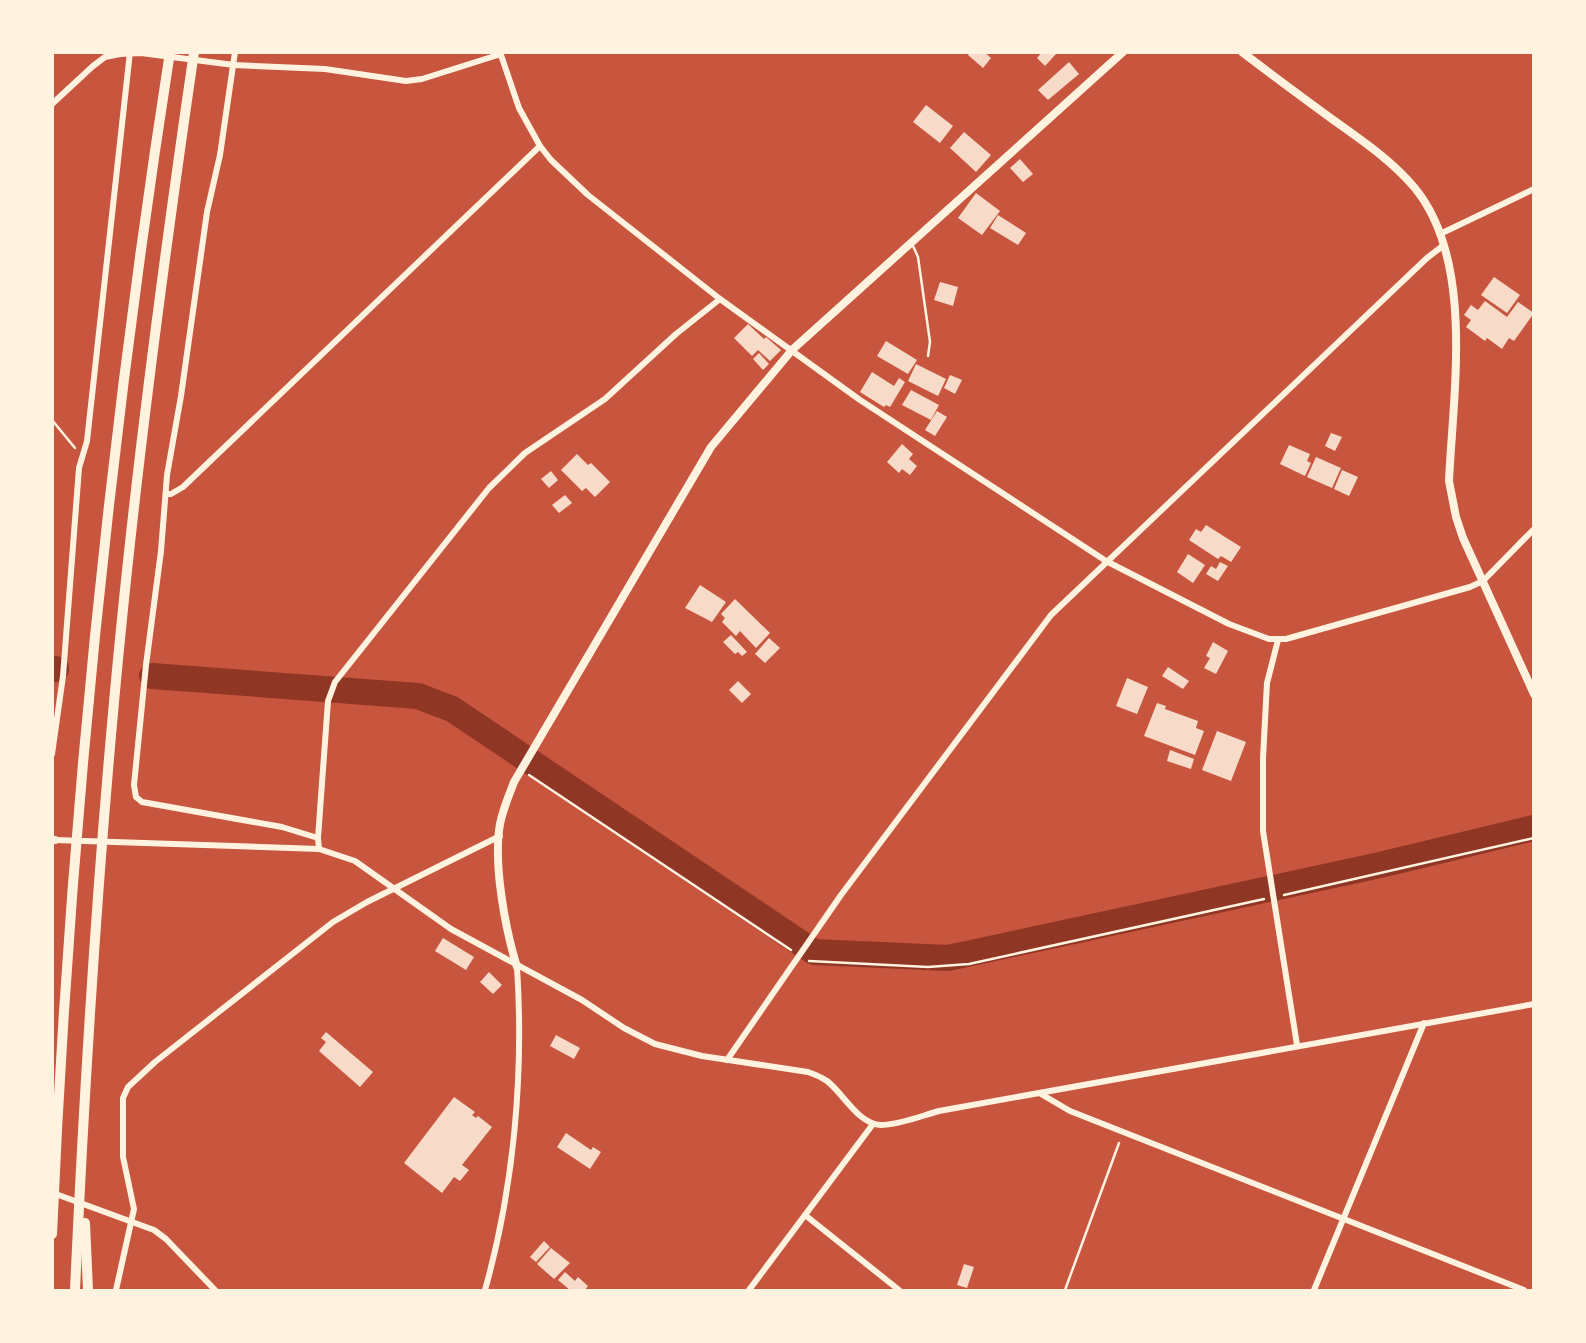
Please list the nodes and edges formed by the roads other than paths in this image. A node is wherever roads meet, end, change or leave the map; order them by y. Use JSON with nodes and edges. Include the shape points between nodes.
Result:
{"nodes":[{"id":1,"x":170,"y":52,"type":"edge"},
{"id":2,"x":194,"y":52,"type":"edge"},
{"id":3,"x":235,"y":52,"type":"edge"},
{"id":4,"x":1123,"y":52,"type":"edge"},
{"id":5,"x":1242,"y":52,"type":"edge"},
{"id":6,"x":130,"y":53,"type":"edge"},
{"id":7,"x":141,"y":53,"type":"edge"},
{"id":8,"x":500,"y":53,"type":"edge"},
{"id":9,"x":234,"y":65,"type":"junction"},
{"id":10,"x":52,"y":104,"type":"edge"},
{"id":11,"x":540,"y":146,"type":"junction"},
{"id":12,"x":1534,"y":189,"type":"edge"},
{"id":13,"x":1440,"y":234,"type":"junction"},
{"id":14,"x":912,"y":243,"type":"junction"},
{"id":15,"x":1444,"y":245,"type":"junction"},
{"id":16,"x":720,"y":299,"type":"junction"},
{"id":17,"x":792,"y":350,"type":"junction"},
{"id":18,"x":928,"y":356,"type":"dead end"},
{"id":19,"x":167,"y":494,"type":"junction"},
{"id":20,"x":1534,"y":528,"type":"edge"},
{"id":21,"x":1106,"y":561,"type":"junction"},
{"id":22,"x":1483,"y":581,"type":"junction"},
{"id":23,"x":1278,"y":640,"type":"junction"},
{"id":24,"x":1534,"y":694,"type":"edge"},
{"id":25,"x":52,"y":754,"type":"edge"},
{"id":26,"x":500,"y":836,"type":"junction"},
{"id":27,"x":318,"y":838,"type":"junction"},
{"id":28,"x":54,"y":840,"type":"edge"},
{"id":29,"x":319,"y":849,"type":"junction"},
{"id":30,"x":393,"y":890,"type":"junction"},
{"id":31,"x":517,"y":967,"type":"junction"},
{"id":32,"x":1534,"y":1004,"type":"edge"},
{"id":33,"x":1424,"y":1023,"type":"junction"},
{"id":34,"x":1297,"y":1045,"type":"junction"},
{"id":35,"x":727,"y":1060,"type":"junction"},
{"id":36,"x":1041,"y":1094,"type":"junction"},
{"id":37,"x":873,"y":1124,"type":"junction"},
{"id":38,"x":82,"y":1164,"type":"junction"},
{"id":39,"x":52,"y":1193,"type":"edge"},
{"id":40,"x":805,"y":1216,"type":"junction"},
{"id":41,"x":1344,"y":1219,"type":"junction"},
{"id":42,"x":131,"y":1220,"type":"junction"},
{"id":43,"x":52,"y":1234,"type":"edge"},
{"id":44,"x":75,"y":1290,"type":"edge"},
{"id":45,"x":88,"y":1290,"type":"edge"},
{"id":46,"x":116,"y":1290,"type":"edge"},
{"id":47,"x":215,"y":1290,"type":"edge"},
{"id":48,"x":485,"y":1290,"type":"edge"},
{"id":49,"x":749,"y":1290,"type":"edge"},
{"id":50,"x":899,"y":1290,"type":"edge"},
{"id":51,"x":1314,"y":1290,"type":"edge"},
{"id":52,"x":1524,"y":1290,"type":"edge"}],
"edges":[{"from":1,"to":43,"type":"highway","via":[[135,295],[97,628],[69,957]]},
{"from":2,"to":38,"type":"highway","via":[[121,629],[94,950]]},
{"from":3,"to":9,"type":"street"},
{"from":4,"to":14,"type":"street"},
{"from":5,"to":13,"type":"street","via":[[1393,165],[1423,201]]},
{"from":6,"to":7,"type":"street"},
{"from":6,"to":10,"type":"street","via":[[105,57]]},
{"from":6,"to":25,"type":"street","via":[[87,441],[77,482],[63,676]]},
{"from":7,"to":9,"type":"street"},
{"from":8,"to":9,"type":"street","via":[[406,81],[325,69]]},
{"from":8,"to":11,"type":"street","via":[[519,108]]},
{"from":9,"to":19,"type":"street","via":[[207,212]]},
{"from":11,"to":16,"type":"street","via":[[588,195]]},
{"from":11,"to":19,"type":"street","via":[[183,487]]},
{"from":12,"to":13,"type":"street"},
{"from":13,"to":15,"type":"street"},
{"from":14,"to":17,"type":"street"},
{"from":14,"to":18,"type":"lane","via":[[918,257]]},
{"from":15,"to":21,"type":"street"},
{"from":15,"to":22,"type":"street","via":[[1457,361],[1450,490],[1456,517]]},
{"from":16,"to":17,"type":"street"},
{"from":16,"to":27,"type":"street","via":[[605,399],[525,453],[489,488],[335,682],[328,701]]},
{"from":17,"to":21,"type":"street","via":[[860,400]]},
{"from":17,"to":26,"type":"street","via":[[711,447],[520,769],[503,812]]},
{"from":19,"to":27,"type":"street","via":[[136,797],[142,802],[282,827]]},
{"from":20,"to":22,"type":"street"},
{"from":21,"to":23,"type":"street","via":[[1229,624]]},
{"from":21,"to":35,"type":"street","via":[[1051,615],[841,895]]},
{"from":22,"to":23,"type":"street"},
{"from":22,"to":24,"type":"street"},
{"from":23,"to":34,"type":"street","via":[[1267,683],[1263,831]]},
{"from":26,"to":30,"type":"street"},
{"from":26,"to":31,"type":"street","via":[[507,927]]},
{"from":27,"to":29,"type":"street"},
{"from":28,"to":29,"type":"street"},
{"from":29,"to":30,"type":"street","via":[[355,861]]},
{"from":30,"to":31,"type":"street"},
{"from":30,"to":42,"type":"street","via":[[333,922],[128,1087],[122,1131],[134,1209]]},
{"from":31,"to":35,"type":"street","via":[[655,1044]]},
{"from":31,"to":48,"type":"street","via":[[520,1013],[514,1125]]},
{"from":32,"to":33,"type":"street"},
{"from":33,"to":34,"type":"street"},
{"from":33,"to":41,"type":"street"},
{"from":34,"to":36,"type":"street"},
{"from":35,"to":37,"type":"street","via":[[819,1076]]},
{"from":36,"to":37,"type":"street"},
{"from":36,"to":41,"type":"street","via":[[1070,1111]]},
{"from":37,"to":40,"type":"street"},
{"from":38,"to":44,"type":"highway"},
{"from":38,"to":45,"type":"highway"},
{"from":39,"to":42,"type":"street"},
{"from":40,"to":49,"type":"street"},
{"from":40,"to":50,"type":"street"},
{"from":41,"to":51,"type":"street"},
{"from":41,"to":52,"type":"street"},
{"from":42,"to":46,"type":"street"},
{"from":42,"to":47,"type":"street","via":[[166,1239]]}]}
